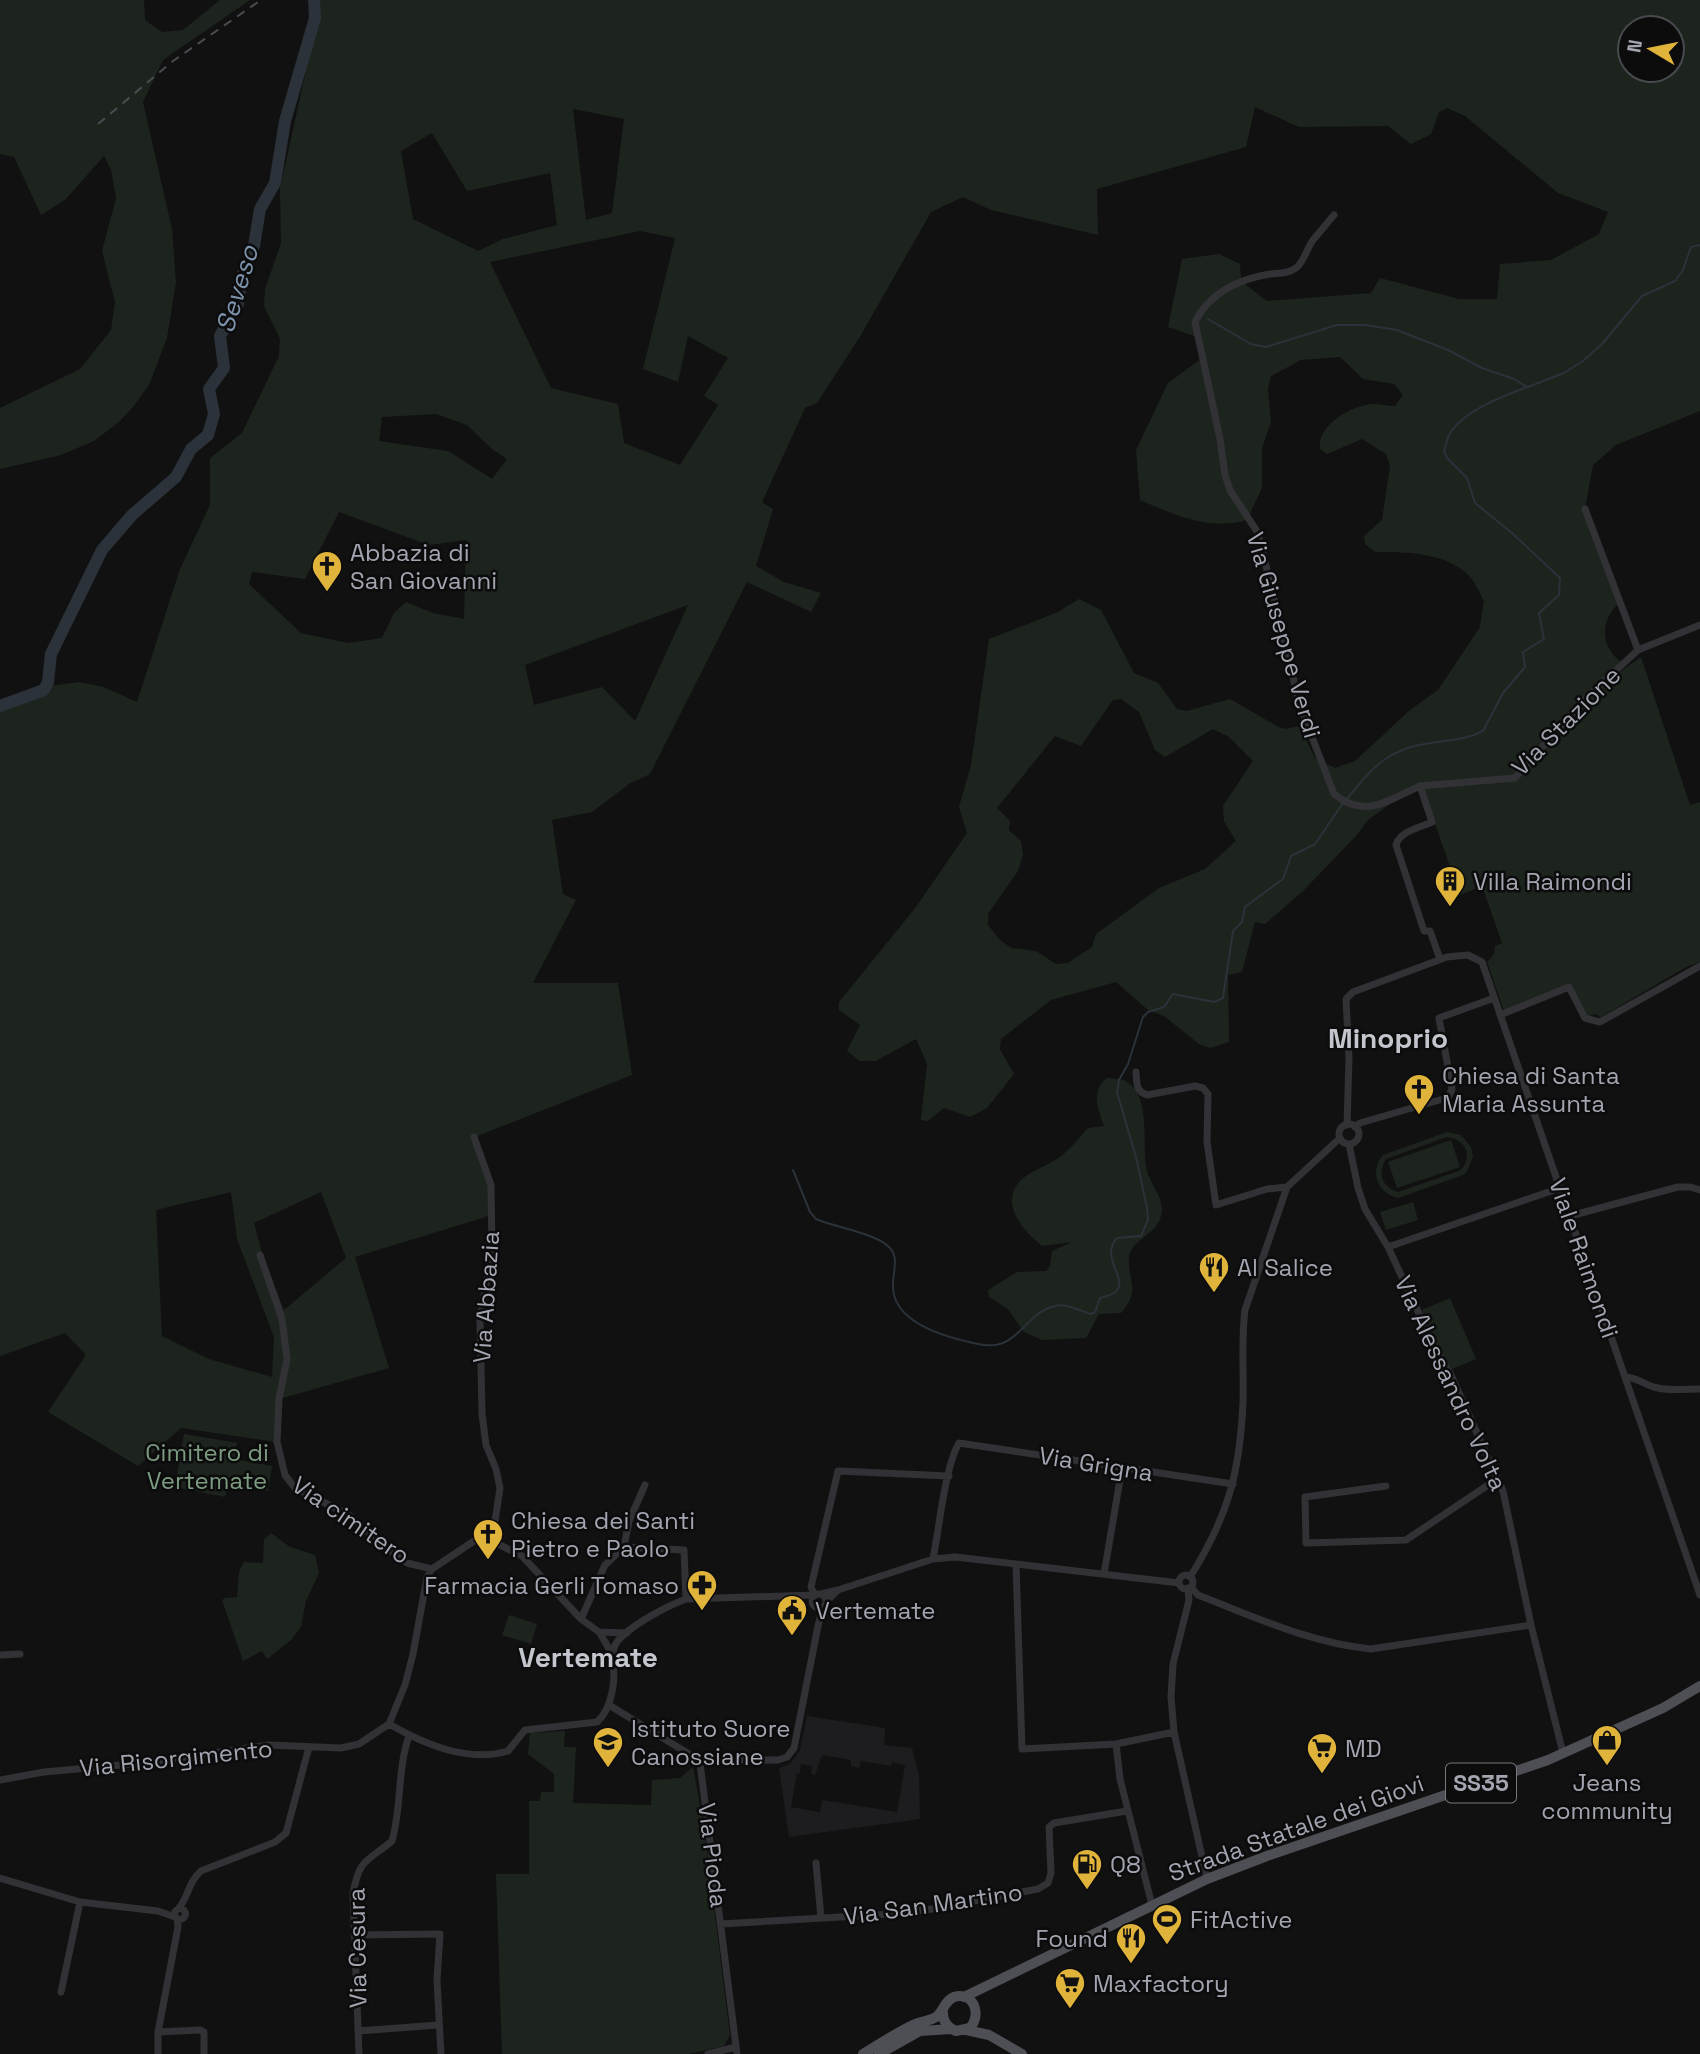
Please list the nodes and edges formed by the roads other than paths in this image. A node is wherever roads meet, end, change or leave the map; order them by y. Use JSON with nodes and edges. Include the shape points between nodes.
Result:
{"nodes":[{"id":1,"x":1334,"y":215,"type":"dead end"},
{"id":2,"x":1585,"y":509,"type":"dead end"},
{"id":3,"x":1700,"y":625,"type":"edge"},
{"id":4,"x":1638,"y":650,"type":"junction"},
{"id":5,"x":1420,"y":786,"type":"junction"},
{"id":6,"x":1440,"y":959,"type":"junction"},
{"id":7,"x":1700,"y":965,"type":"edge"},
{"id":8,"x":1494,"y":998,"type":"junction"},
{"id":9,"x":1500,"y":1015,"type":"junction"},
{"id":10,"x":1136,"y":1072,"type":"dead end"},
{"id":11,"x":1351,"y":1126,"type":"junction"},
{"id":12,"x":474,"y":1137,"type":"dead end"},
{"id":13,"x":1340,"y":1138,"type":"junction"},
{"id":14,"x":1349,"y":1144,"type":"junction"},
{"id":15,"x":1287,"y":1187,"type":"junction"},
{"id":16,"x":1560,"y":1188,"type":"junction"},
{"id":17,"x":1700,"y":1190,"type":"edge"},
{"id":18,"x":1570,"y":1216,"type":"junction"},
{"id":19,"x":1388,"y":1247,"type":"junction"},
{"id":20,"x":260,"y":1255,"type":"dead end"},
{"id":21,"x":1625,"y":1377,"type":"junction"},
{"id":22,"x":1700,"y":1389,"type":"edge"},
{"id":23,"x":1122,"y":1468,"type":"junction"},
{"id":24,"x":949,"y":1476,"type":"junction"},
{"id":25,"x":1497,"y":1479,"type":"junction"},
{"id":26,"x":645,"y":1485,"type":"dead end"},
{"id":27,"x":1233,"y":1485,"type":"junction"},
{"id":28,"x":1386,"y":1486,"type":"dead end"},
{"id":29,"x":492,"y":1541,"type":"junction"},
{"id":30,"x":624,"y":1547,"type":"junction"},
{"id":31,"x":933,"y":1559,"type":"junction"},
{"id":32,"x":1016,"y":1563,"type":"junction"},
{"id":33,"x":432,"y":1569,"type":"junction"},
{"id":34,"x":1104,"y":1574,"type":"junction"},
{"id":35,"x":1190,"y":1577,"type":"junction"},
{"id":36,"x":1179,"y":1583,"type":"junction"},
{"id":37,"x":1190,"y":1588,"type":"junction"},
{"id":38,"x":838,"y":1590,"type":"junction"},
{"id":39,"x":1700,"y":1595,"type":"edge"},
{"id":40,"x":686,"y":1599,"type":"junction"},
{"id":41,"x":816,"y":1600,"type":"junction"},
{"id":42,"x":825,"y":1604,"type":"junction"},
{"id":43,"x":581,"y":1619,"type":"junction"},
{"id":44,"x":1531,"y":1625,"type":"junction"},
{"id":45,"x":818,"y":1626,"type":"junction"},
{"id":46,"x":598,"y":1632,"type":"junction"},
{"id":47,"x":627,"y":1633,"type":"junction"},
{"id":48,"x":20,"y":1654,"type":"dead end"},
{"id":49,"x":0,"y":1655,"type":"edge"},
{"id":50,"x":613,"y":1659,"type":"junction"},
{"id":51,"x":1700,"y":1686,"type":"edge"},
{"id":52,"x":609,"y":1705,"type":"junction"},
{"id":53,"x":388,"y":1724,"type":"junction"},
{"id":54,"x":1174,"y":1732,"type":"junction"},
{"id":55,"x":409,"y":1736,"type":"junction"},
{"id":56,"x":1116,"y":1744,"type":"junction"},
{"id":57,"x":309,"y":1747,"type":"junction"},
{"id":58,"x":1563,"y":1753,"type":"junction"},
{"id":59,"x":700,"y":1763,"type":"junction"},
{"id":60,"x":0,"y":1780,"type":"edge"},
{"id":61,"x":1127,"y":1811,"type":"junction"},
{"id":62,"x":816,"y":1863,"type":"dead end"},
{"id":63,"x":0,"y":1878,"type":"edge"},
{"id":64,"x":1207,"y":1879,"type":"junction"},
{"id":65,"x":80,"y":1902,"type":"junction"},
{"id":66,"x":1152,"y":1905,"type":"junction"},
{"id":67,"x":179,"y":1914,"type":"junction"},
{"id":68,"x":821,"y":1918,"type":"junction"},
{"id":69,"x":721,"y":1924,"type":"junction"},
{"id":70,"x":354,"y":1935,"type":"junction"},
{"id":71,"x":986,"y":1986,"type":"junction"},
{"id":72,"x":61,"y":1992,"type":"dead end"},
{"id":73,"x":964,"y":1997,"type":"junction"},
{"id":74,"x":943,"y":2009,"type":"junction"},
{"id":75,"x":976,"y":2012,"type":"junction"},
{"id":76,"x":438,"y":2025,"type":"junction"},
{"id":77,"x":951,"y":2029,"type":"junction"},
{"id":78,"x":966,"y":2030,"type":"junction"},
{"id":79,"x":358,"y":2031,"type":"junction"},
{"id":80,"x":158,"y":2032,"type":"junction"},
{"id":81,"x":989,"y":2035,"type":"junction"},
{"id":82,"x":737,"y":2051,"type":"edge"},
{"id":83,"x":158,"y":2054,"type":"edge"},
{"id":84,"x":204,"y":2054,"type":"edge"},
{"id":85,"x":359,"y":2054,"type":"edge"},
{"id":86,"x":441,"y":2054,"type":"edge"},
{"id":87,"x":708,"y":2054,"type":"edge"},
{"id":88,"x":863,"y":2054,"type":"edge"},
{"id":89,"x":879,"y":2054,"type":"edge"},
{"id":90,"x":1022,"y":2054,"type":"edge"}],
"edges":[{"from":1,"to":5,"type":"street","name":"Via Giuseppe Verdi","via":[[1297,267],[1241,281],[1201,309],[1195,321],[1225,475],[1258,533],[1300,706],[1334,794],[1355,807],[1375,806]]},
{"from":2,"to":4,"type":"street","name":"Via Stazione"},
{"from":3,"to":4,"type":"street"},
{"from":4,"to":5,"type":"street","name":"Via Stazione","via":[[1583,701],[1515,778]]},
{"from":5,"to":6,"type":"street","via":[[1432,822],[1404,834],[1396,845],[1424,931],[1430,931]]},
{"from":6,"to":8,"type":"street","name":"Viale Raimondi","via":[[1460,954],[1482,962]]},
{"from":6,"to":11,"type":"street","via":[[1353,992],[1346,999]]},
{"from":7,"to":9,"type":"street","via":[[1600,1022],[1584,1017],[1569,987]]},
{"from":8,"to":9,"type":"street","name":"Viale Raimondi"},
{"from":8,"to":11,"type":"street","via":[[1439,1018],[1452,1089],[1449,1096]]},
{"from":9,"to":16,"type":"street","name":"Viale Raimondi"},
{"from":10,"to":15,"type":"street","via":[[1137,1087],[1147,1095],[1195,1086],[1208,1094],[1207,1142],[1216,1205]]},
{"from":11,"to":13,"type":"street","via":[[1341,1129]]},
{"from":11,"to":14,"type":"street","via":[[1358,1137]]},
{"from":12,"to":29,"type":"street","name":"Via Abbazia","via":[[491,1185],[492,1250],[480,1319],[482,1414],[500,1488]]},
{"from":13,"to":14,"type":"street"},
{"from":13,"to":15,"type":"street"},
{"from":14,"to":19,"type":"street","name":"Via Alessandro Volta","via":[[1357,1188]]},
{"from":15,"to":27,"type":"street","via":[[1245,1310],[1243,1402]]},
{"from":16,"to":18,"type":"street","name":"Viale Raimondi"},
{"from":16,"to":19,"type":"street"},
{"from":17,"to":18,"type":"street","via":[[1678,1187]]},
{"from":18,"to":21,"type":"street","name":"Viale Raimondi"},
{"from":19,"to":25,"type":"street","name":"Via Alessandro Volta"},
{"from":20,"to":33,"type":"street","name":"Via cimitero","via":[[282,1319],[286,1346],[277,1442],[285,1475],[295,1488],[349,1516],[407,1563]]},
{"from":21,"to":22,"type":"street","via":[[1664,1389]]},
{"from":21,"to":39,"type":"street","name":"Viale Raimondi"},
{"from":23,"to":24,"type":"street","name":"Via Grigna","via":[[959,1443]]},
{"from":23,"to":27,"type":"street","name":"Via Grigna"},
{"from":23,"to":34,"type":"street"},
{"from":24,"to":31,"type":"street"},
{"from":24,"to":41,"type":"street","via":[[838,1471],[811,1587]]},
{"from":25,"to":28,"type":"street","via":[[1406,1540],[1306,1543],[1305,1497]]},
{"from":25,"to":44,"type":"street","name":"Via Alessandro Volta"},
{"from":26,"to":30,"type":"street","via":[[629,1521]]},
{"from":27,"to":35,"type":"street","via":[[1210,1546]]},
{"from":29,"to":33,"type":"street","via":[[477,1539]]},
{"from":29,"to":43,"type":"street","via":[[522,1556]]},
{"from":30,"to":40,"type":"street","via":[[684,1550]]},
{"from":30,"to":43,"type":"street","via":[[605,1565]]},
{"from":31,"to":32,"type":"street"},
{"from":31,"to":38,"type":"street"},
{"from":32,"to":34,"type":"street"},
{"from":32,"to":56,"type":"street","via":[[1022,1749]]},
{"from":33,"to":53,"type":"street","via":[[405,1685]]},
{"from":34,"to":36,"type":"street"},
{"from":35,"to":36,"type":"street","via":[[1183,1576]]},
{"from":35,"to":37,"type":"street"},
{"from":36,"to":37,"type":"street"},
{"from":37,"to":44,"type":"street","via":[[1287,1629],[1371,1649]]},
{"from":37,"to":54,"type":"street","via":[[1173,1664]]},
{"from":38,"to":41,"type":"street"},
{"from":38,"to":42,"type":"street"},
{"from":40,"to":41,"type":"street","via":[[791,1595]]},
{"from":40,"to":47,"type":"street"},
{"from":41,"to":42,"type":"street"},
{"from":41,"to":42,"type":"street","via":[[825,1597]]},
{"from":41,"to":45,"type":"street"},
{"from":42,"to":45,"type":"street"},
{"from":43,"to":46,"type":"street"},
{"from":44,"to":58,"type":"street","name":"Via Alessandro Volta"},
{"from":45,"to":59,"type":"street","via":[[794,1748],[787,1757]]},
{"from":46,"to":47,"type":"street"},
{"from":46,"to":50,"type":"street"},
{"from":47,"to":50,"type":"street","via":[[614,1647]]},
{"from":48,"to":49,"type":"street"},
{"from":50,"to":52,"type":"street"},
{"from":51,"to":58,"type":"main road","name":"Strada Statale dei Giovi","number":"SS35","via":[[1663,1708]]},
{"from":52,"to":55,"type":"street","via":[[597,1722],[525,1730],[508,1751],[496,1754],[439,1748]]},
{"from":52,"to":59,"type":"street"},
{"from":53,"to":55,"type":"street"},
{"from":53,"to":57,"type":"street","name":"Via Risorgimento","via":[[359,1744]]},
{"from":54,"to":56,"type":"street"},
{"from":54,"to":64,"type":"street"},
{"from":55,"to":70,"type":"street","name":"Via Cesura","via":[[392,1841],[365,1859],[356,1874]]},
{"from":56,"to":61,"type":"street"},
{"from":57,"to":60,"type":"street","name":"Via Risorgimento","via":[[269,1745]]},
{"from":57,"to":67,"type":"street","via":[[286,1833],[275,1842],[201,1871],[191,1880]]},
{"from":58,"to":64,"type":"main road","name":"Strada Statale dei Giovi","number":"SS35"},
{"from":59,"to":69,"type":"street","name":"Via Pioda"},
{"from":61,"to":66,"type":"street"},
{"from":61,"to":68,"type":"street","name":"Via San Martino","via":[[1049,1827],[1051,1873],[1048,1883],[1038,1889],[932,1909]]},
{"from":62,"to":68,"type":"street"},
{"from":63,"to":65,"type":"street"},
{"from":64,"to":66,"type":"main road","name":"Strada Statale dei Giovi","number":"SS35"},
{"from":65,"to":67,"type":"street"},
{"from":65,"to":72,"type":"street"},
{"from":66,"to":71,"type":"main road","name":"Strada Statale dei Giovi","number":"SS35"},
{"from":67,"to":80,"type":"street"},
{"from":68,"to":69,"type":"street","name":"Via San Martino"},
{"from":69,"to":82,"type":"street","name":"Via Pioda"},
{"from":70,"to":76,"type":"street","via":[[440,1934]]},
{"from":70,"to":79,"type":"street","name":"Via Cesura"},
{"from":71,"to":73,"type":"main road","name":"Strada Statale dei Giovi","number":"SS35"},
{"from":71,"to":75,"type":"main road"},
{"from":73,"to":74,"type":"main road","via":[[949,2000]]},
{"from":73,"to":75,"type":"main road"},
{"from":74,"to":77,"type":"main road"},
{"from":74,"to":88,"type":"main road","via":[[937,2017]]},
{"from":75,"to":78,"type":"main road","via":[[973,2025]]},
{"from":75,"to":81,"type":"main road"},
{"from":76,"to":79,"type":"street"},
{"from":76,"to":86,"type":"street"},
{"from":77,"to":78,"type":"main road"},
{"from":77,"to":89,"type":"main road","via":[[920,2031]]},
{"from":78,"to":81,"type":"main road"},
{"from":79,"to":85,"type":"street","name":"Via Cesura"},
{"from":80,"to":83,"type":"street"},
{"from":80,"to":84,"type":"street","via":[[200,2030],[204,2032]]},
{"from":81,"to":90,"type":"main road"},
{"from":82,"to":87,"type":"street"}]}
